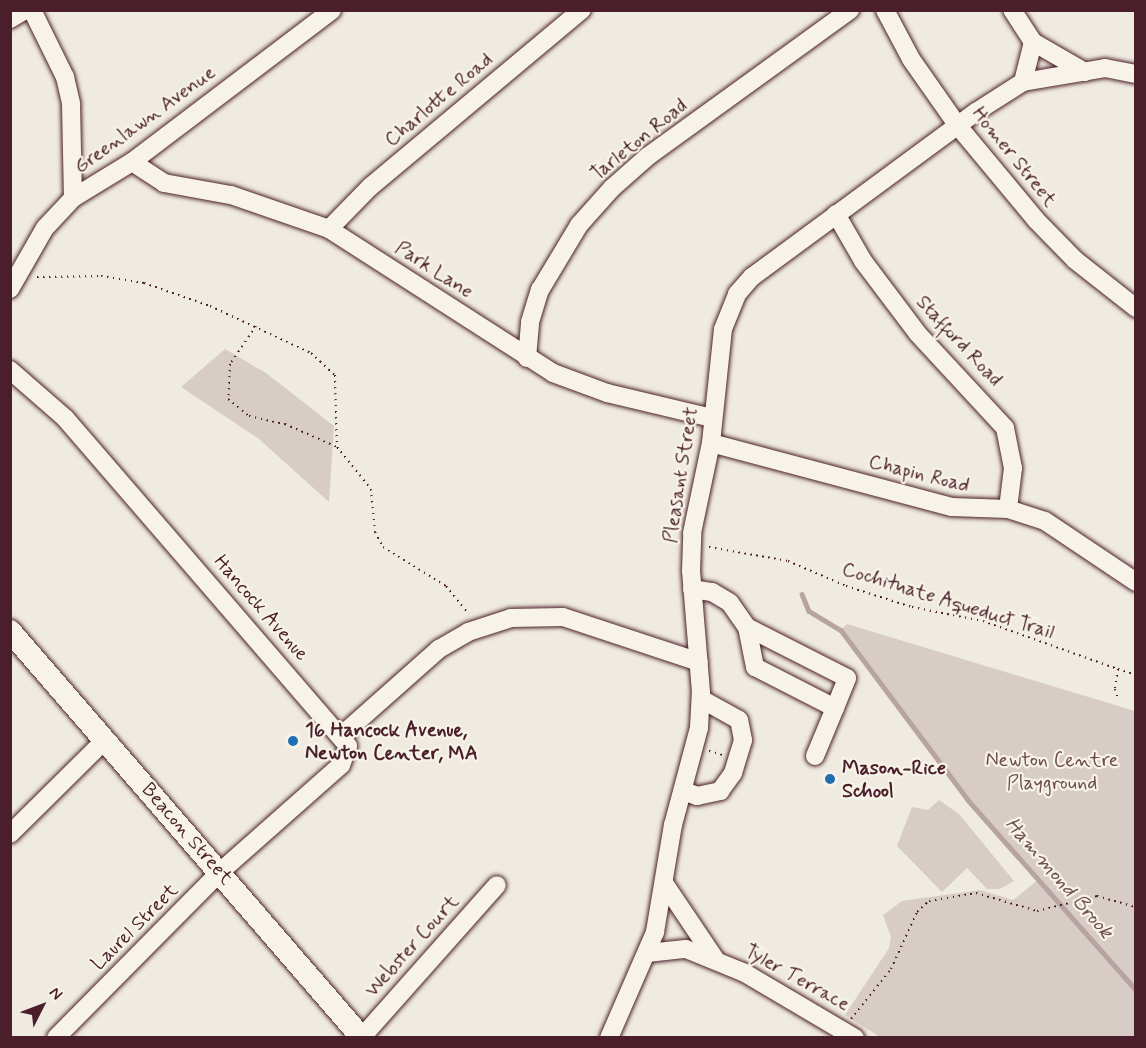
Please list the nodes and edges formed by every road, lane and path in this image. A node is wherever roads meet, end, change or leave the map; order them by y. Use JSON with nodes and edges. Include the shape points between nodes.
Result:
{"nodes":[{"id":1,"x":25,"y":10,"type":"edge"},
{"id":2,"x":32,"y":10,"type":"edge"},
{"id":3,"x":332,"y":10,"type":"edge"},
{"id":4,"x":582,"y":10,"type":"edge"},
{"id":5,"x":850,"y":10,"type":"edge"},
{"id":6,"x":885,"y":10,"type":"edge"},
{"id":7,"x":1012,"y":10,"type":"edge"},
{"id":8,"x":10,"y":19,"type":"edge"},
{"id":9,"x":1033,"y":42,"type":"junction"},
{"id":10,"x":1132,"y":68,"type":"edge"},
{"id":11,"x":1085,"y":72,"type":"junction"},
{"id":12,"x":1023,"y":82,"type":"junction"},
{"id":13,"x":958,"y":126,"type":"junction"},
{"id":14,"x":132,"y":162,"type":"junction"},
{"id":15,"x":73,"y":198,"type":"junction"},
{"id":16,"x":836,"y":214,"type":"junction"},
{"id":17,"x":329,"y":229,"type":"junction"},
{"id":18,"x":13,"y":283,"type":"edge"},
{"id":19,"x":1136,"y":308,"type":"edge"},
{"id":20,"x":256,"y":326,"type":"junction"},
{"id":21,"x":527,"y":358,"type":"junction"},
{"id":22,"x":10,"y":370,"type":"edge"},
{"id":23,"x":712,"y":418,"type":"junction"},
{"id":24,"x":711,"y":443,"type":"junction"},
{"id":25,"x":337,"y":447,"type":"junction"},
{"id":26,"x":1008,"y":510,"type":"junction"},
{"id":27,"x":705,"y":547,"type":"dead end"},
{"id":28,"x":1136,"y":582,"type":"edge"},
{"id":29,"x":692,"y":589,"type":"junction"},
{"id":30,"x":747,"y":627,"type":"junction"},
{"id":31,"x":479,"y":628,"type":"junction"},
{"id":32,"x":10,"y":631,"type":"edge"},
{"id":33,"x":699,"y":662,"type":"junction"},
{"id":34,"x":1118,"y":669,"type":"junction"},
{"id":35,"x":1136,"y":675,"type":"edge"},
{"id":36,"x":701,"y":699,"type":"junction"},
{"id":37,"x":1118,"y":699,"type":"dead end"},
{"id":38,"x":835,"y":708,"type":"junction"},
{"id":39,"x":342,"y":735,"type":"junction"},
{"id":40,"x":105,"y":740,"type":"junction"},
{"id":41,"x":709,"y":751,"type":"dead end"},
{"id":42,"x":814,"y":756,"type":"dead end"},
{"id":43,"x":729,"y":757,"type":"dead end"},
{"id":44,"x":684,"y":791,"type":"junction"},
{"id":45,"x":10,"y":834,"type":"edge"},
{"id":46,"x":220,"y":872,"type":"junction"},
{"id":47,"x":664,"y":883,"type":"junction"},
{"id":48,"x":497,"y":885,"type":"dead end"},
{"id":49,"x":1136,"y":907,"type":"edge"},
{"id":50,"x":647,"y":953,"type":"junction"},
{"id":51,"x":716,"y":961,"type":"junction"},
{"id":52,"x":852,"y":1029,"type":"edge"},
{"id":53,"x":362,"y":1037,"type":"edge"},
{"id":54,"x":56,"y":1038,"type":"edge"},
{"id":55,"x":609,"y":1038,"type":"edge"}],
"edges":[{"from":1,"to":8,"type":"street"},
{"from":2,"to":15,"type":"street","via":[[65,77],[71,104]]},
{"from":3,"to":14,"type":"street","name":"Greenlawn Avenue"},
{"from":4,"to":17,"type":"street","name":"Charlotte Road","via":[[369,187]]},
{"from":5,"to":21,"type":"street","name":"Tarleton Road","via":[[657,150],[612,188],[579,225],[540,290],[530,322]]},
{"from":6,"to":13,"type":"street","name":"Homer Street","via":[[911,59]]},
{"from":7,"to":9,"type":"street"},
{"from":9,"to":11,"type":"street"},
{"from":9,"to":12,"type":"street"},
{"from":10,"to":11,"type":"street"},
{"from":11,"to":12,"type":"street"},
{"from":12,"to":13,"type":"street","name":"Pleasant Street"},
{"from":13,"to":16,"type":"street","name":"Pleasant Street"},
{"from":13,"to":19,"type":"street","name":"Homer Street","via":[[1075,260]]},
{"from":14,"to":15,"type":"street","name":"Greenlawn Avenue"},
{"from":14,"to":17,"type":"street","name":"Park Lane","via":[[164,183],[231,195]]},
{"from":15,"to":18,"type":"street","name":"Greenlawn Avenue","via":[[45,228]]},
{"from":16,"to":23,"type":"street","name":"Pleasant Street","via":[[752,277],[737,294],[723,329]]},
{"from":16,"to":26,"type":"street","name":"Stafford Road","via":[[863,261],[918,334],[1005,428],[1013,468]]},
{"from":17,"to":21,"type":"street","name":"Park Lane"},
{"from":18,"to":20,"type":"path","via":[[101,276],[144,283]]},
{"from":20,"to":25,"type":"path","via":[[311,353],[335,375]]},
{"from":20,"to":25,"type":"path","via":[[230,364],[228,399],[249,416],[285,424]]},
{"from":21,"to":23,"type":"street","name":"Park Lane","via":[[580,385]]},
{"from":22,"to":39,"type":"street","name":"Hancock Avenue","via":[[65,418]]},
{"from":23,"to":24,"type":"street","name":"Pleasant Street"},
{"from":24,"to":26,"type":"street","name":"Chapin Road","via":[[952,507]]},
{"from":24,"to":29,"type":"street","name":"Pleasant Street","via":[[694,515]]},
{"from":25,"to":31,"type":"path","via":[[371,489],[375,532],[383,547],[446,586]]},
{"from":26,"to":28,"type":"street","name":"Chapin Road","via":[[1045,520]]},
{"from":27,"to":34,"type":"path","name":"Cochituate Aqueduct Trail","via":[[788,561],[846,586],[912,607],[983,621]]},
{"from":29,"to":30,"type":"street","via":[[712,592],[730,603]]},
{"from":29,"to":33,"type":"street","name":"Pleasant Street"},
{"from":30,"to":38,"type":"street","via":[[755,667]]},
{"from":30,"to":38,"type":"street","via":[[847,678]]},
{"from":31,"to":33,"type":"street","via":[[520,616],[563,617]]},
{"from":31,"to":39,"type":"street","via":[[431,654]]},
{"from":32,"to":40,"type":"main road","name":"Beacon Street"},
{"from":33,"to":36,"type":"street","name":"Pleasant Street"},
{"from":34,"to":35,"type":"path","name":"Cochituate Aqueduct Trail"},
{"from":34,"to":37,"type":"path"},
{"from":36,"to":44,"type":"street","name":"Pleasant Street"},
{"from":36,"to":44,"type":"street","via":[[739,720],[743,740],[733,774],[720,791],[698,795]]},
{"from":38,"to":42,"type":"street"},
{"from":39,"to":46,"type":"street","via":[[348,746],[344,762]]},
{"from":40,"to":45,"type":"street"},
{"from":40,"to":46,"type":"main road","name":"Beacon Street"},
{"from":41,"to":43,"type":"path"},
{"from":44,"to":47,"type":"street","name":"Pleasant Street","via":[[666,857]]},
{"from":46,"to":53,"type":"main road","name":"Beacon Street"},
{"from":46,"to":54,"type":"street","name":"Laurel Street"},
{"from":47,"to":50,"type":"street","name":"Pleasant Street"},
{"from":47,"to":51,"type":"street","name":"Tyler Terrace"},
{"from":48,"to":53,"type":"street","name":"Webster Court"},
{"from":49,"to":52,"type":"path","via":[[1097,896],[1058,908],[1027,910],[976,893],[929,901],[917,912],[891,969]]},
{"from":50,"to":51,"type":"street","name":"Tyler Terrace","via":[[686,949]]},
{"from":50,"to":55,"type":"street","name":"Pleasant Street"},
{"from":51,"to":52,"type":"street","name":"Tyler Terrace"}]}
